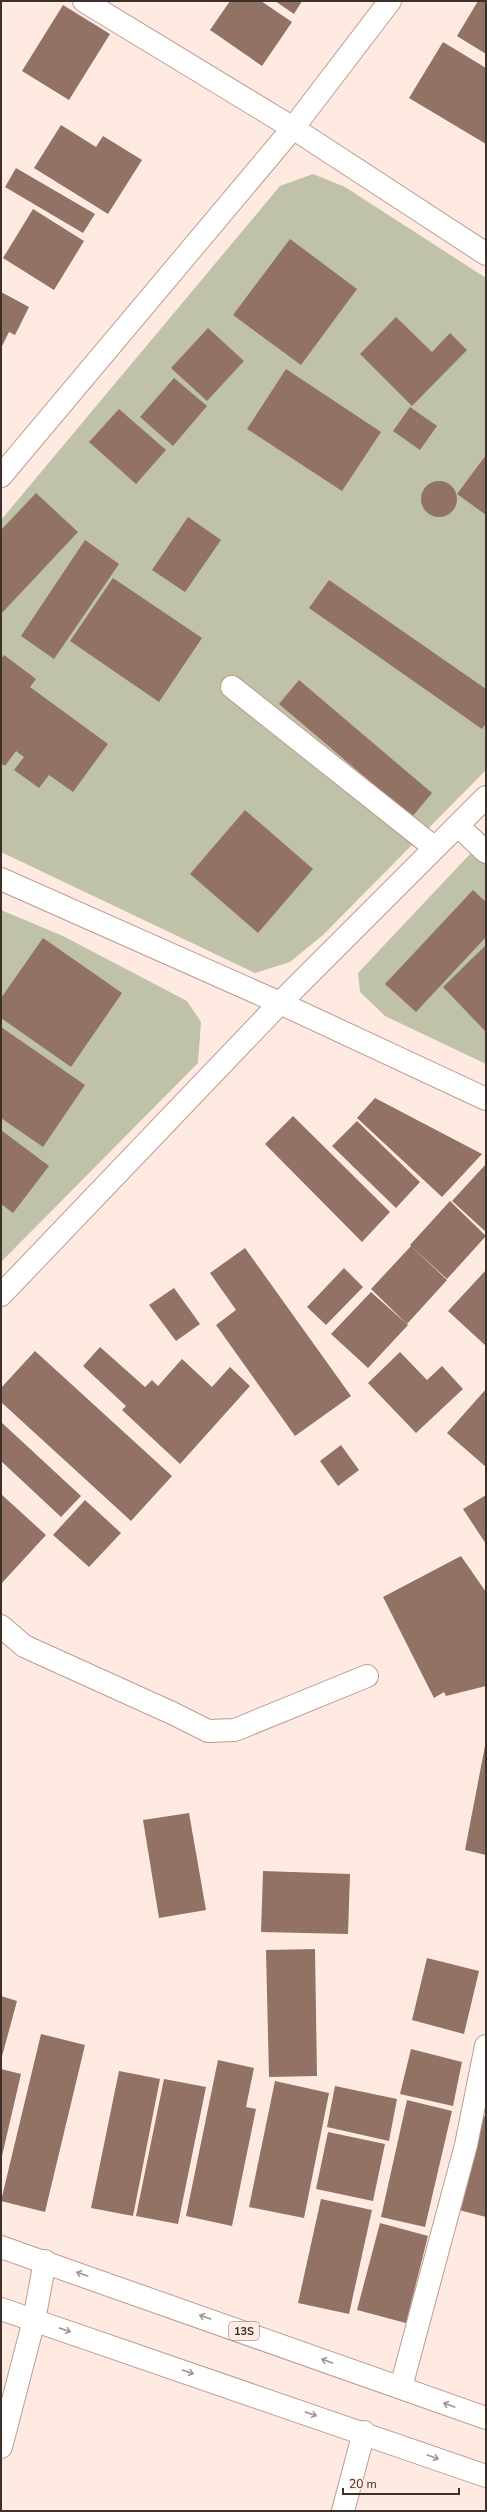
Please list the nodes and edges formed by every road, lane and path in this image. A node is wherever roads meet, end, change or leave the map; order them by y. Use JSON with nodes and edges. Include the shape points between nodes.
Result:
{"nodes":[{"id":1,"x":84,"y":1,"type":"edge"},
{"id":2,"x":390,"y":1,"type":"edge"},
{"id":3,"x":293,"y":128,"type":"junction"},
{"id":4,"x":486,"y":254,"type":"edge"},
{"id":5,"x":1,"y":476,"type":"edge"},
{"id":6,"x":232,"y":687,"type":"dead end"},
{"id":7,"x":486,"y":797,"type":"edge"},
{"id":8,"x":458,"y":826,"type":"junction"},
{"id":9,"x":435,"y":848,"type":"junction"},
{"id":10,"x":486,"y":852,"type":"edge"},
{"id":11,"x":1,"y":879,"type":"edge"},
{"id":12,"x":280,"y":1003,"type":"junction"},
{"id":13,"x":486,"y":1099,"type":"edge"},
{"id":14,"x":1,"y":1295,"type":"edge"},
{"id":15,"x":1,"y":1626,"type":"edge"},
{"id":16,"x":367,"y":1676,"type":"dead end"},
{"id":17,"x":486,"y":2046,"type":"edge"},
{"id":18,"x":1,"y":2247,"type":"edge"},
{"id":19,"x":45,"y":2261,"type":"junction"},
{"id":20,"x":1,"y":2309,"type":"edge"},
{"id":21,"x":34,"y":2320,"type":"junction"},
{"id":22,"x":401,"y":2387,"type":"junction"},
{"id":23,"x":486,"y":2418,"type":"edge"},
{"id":24,"x":364,"y":2432,"type":"junction"},
{"id":25,"x":1,"y":2447,"type":"edge"},
{"id":26,"x":486,"y":2476,"type":"edge"},
{"id":27,"x":343,"y":2511,"type":"edge"}],
"edges":[{"from":1,"to":3,"type":"main road"},
{"from":2,"to":3,"type":"main road"},
{"from":3,"to":4,"type":"main road"},
{"from":3,"to":5,"type":"main road"},
{"from":6,"to":9,"type":"main road"},
{"from":7,"to":8,"type":"main road"},
{"from":8,"to":9,"type":"main road"},
{"from":8,"to":10,"type":"main road"},
{"from":9,"to":12,"type":"main road"},
{"from":11,"to":12,"type":"main road"},
{"from":12,"to":13,"type":"main road"},
{"from":12,"to":14,"type":"main road"},
{"from":15,"to":16,"type":"main road","via":[[24,1646],[208,1731],[235,1730]]},
{"from":17,"to":22,"type":"main road","via":[[466,2145]]},
{"from":18,"to":19,"type":"main road","number":"13S"},
{"from":19,"to":21,"type":"main road"},
{"from":22,"to":19,"type":"main road","number":"13S","one_way":true},
{"from":20,"to":21,"type":"main road"},
{"from":21,"to":24,"type":"main road","one_way":true},
{"from":21,"to":25,"type":"main road"},
{"from":23,"to":22,"type":"main road","number":"13S","one_way":true},
{"from":24,"to":26,"type":"main road","one_way":true},
{"from":24,"to":27,"type":"main road"}]}
